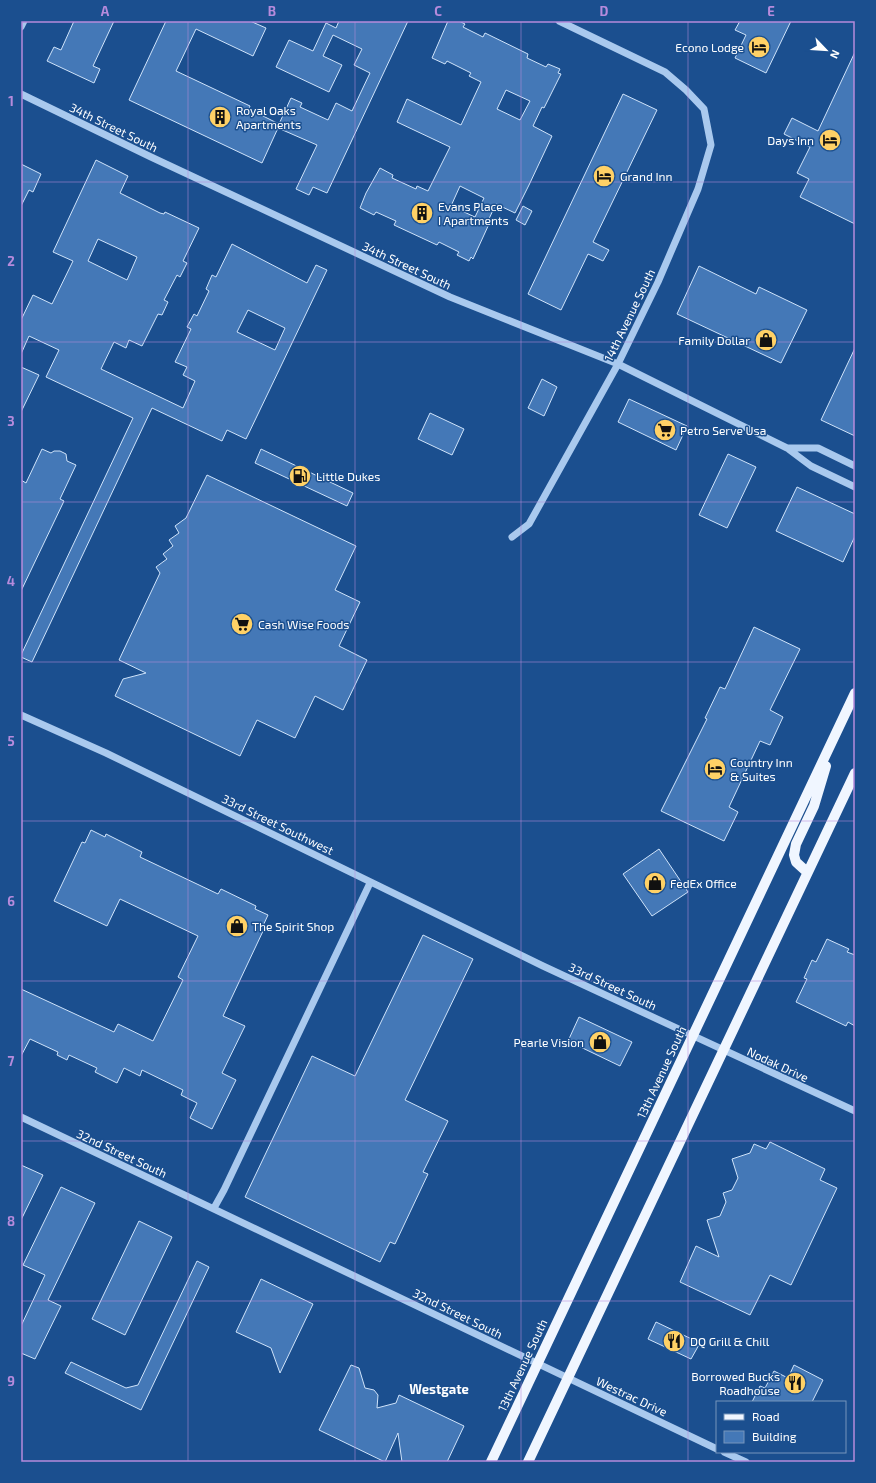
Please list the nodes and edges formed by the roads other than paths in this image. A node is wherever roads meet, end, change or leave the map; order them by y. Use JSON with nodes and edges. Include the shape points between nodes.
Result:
{"nodes":[{"id":1,"x":24,"y":21,"type":"edge"},
{"id":2,"x":559,"y":21,"type":"edge"},
{"id":3,"x":21,"y":27,"type":"edge"},
{"id":4,"x":21,"y":94,"type":"edge"},
{"id":5,"x":618,"y":364,"type":"junction"},
{"id":6,"x":787,"y":448,"type":"junction"},
{"id":7,"x":855,"y":466,"type":"edge"},
{"id":8,"x":855,"y":487,"type":"edge"},
{"id":9,"x":512,"y":537,"type":"dead end"},
{"id":10,"x":855,"y":693,"type":"edge"},
{"id":11,"x":21,"y":716,"type":"edge"},
{"id":12,"x":833,"y":739,"type":"junction"},
{"id":13,"x":855,"y":773,"type":"edge"},
{"id":14,"x":807,"y":872,"type":"junction"},
{"id":15,"x":370,"y":883,"type":"junction"},
{"id":16,"x":523,"y":956,"type":"joint"},
{"id":17,"x":692,"y":1036,"type":"junction"},
{"id":18,"x":723,"y":1051,"type":"junction"},
{"id":19,"x":855,"y":1111,"type":"edge"},
{"id":20,"x":21,"y":1117,"type":"edge"},
{"id":21,"x":214,"y":1208,"type":"junction"},
{"id":22,"x":538,"y":1363,"type":"junction"},
{"id":23,"x":569,"y":1378,"type":"junction"},
{"id":24,"x":716,"y":1449,"type":"edge"},
{"id":25,"x":726,"y":1453,"type":"edge"},
{"id":26,"x":491,"y":1462,"type":"edge"},
{"id":27,"x":528,"y":1462,"type":"edge"},
{"id":28,"x":746,"y":1462,"type":"edge"}],
"edges":[{"from":1,"to":3,"type":"street"},
{"from":2,"to":5,"type":"street","name":"14th Avenue South","via":[[665,72],[704,109],[711,145],[698,189],[676,242]]},
{"from":4,"to":5,"type":"street","name":"34th Street South","via":[[450,297]]},
{"from":5,"to":6,"type":"street","name":"34th Street South"},
{"from":5,"to":9,"type":"street","name":"14th Avenue South","via":[[529,524]]},
{"from":6,"to":7,"type":"street","name":"34th Street South","via":[[818,448]]},
{"from":6,"to":8,"type":"street","name":"34th Street South","via":[[811,466]]},
{"from":10,"to":12,"type":"main road","name":"13th Avenue South"},
{"from":11,"to":15,"type":"street","name":"33rd Street Southwest","via":[[106,753]]},
{"from":12,"to":14,"type":"main road","via":[[814,806],[796,844],[796,862]]},
{"from":12,"to":17,"type":"main road","name":"13th Avenue South"},
{"from":13,"to":14,"type":"main road"},
{"from":14,"to":18,"type":"main road"},
{"from":15,"to":16,"type":"street","name":"33rd Street Southwest"},
{"from":15,"to":21,"type":"street"},
{"from":16,"to":17,"type":"street","name":"33rd Street South"},
{"from":17,"to":18,"type":"street","name":"Nodak Drive"},
{"from":17,"to":22,"type":"main road","name":"13th Avenue South"},
{"from":18,"to":19,"type":"street","name":"Nodak Drive"},
{"from":18,"to":23,"type":"main road"},
{"from":20,"to":21,"type":"street","name":"32nd Street South"},
{"from":21,"to":22,"type":"street","name":"32nd Street South"},
{"from":22,"to":23,"type":"street","name":"Westrac Drive"},
{"from":22,"to":26,"type":"main road","name":"13th Avenue South"},
{"from":23,"to":24,"type":"street","name":"Westrac Drive"},
{"from":23,"to":27,"type":"main road"},
{"from":25,"to":28,"type":"street"}]}
